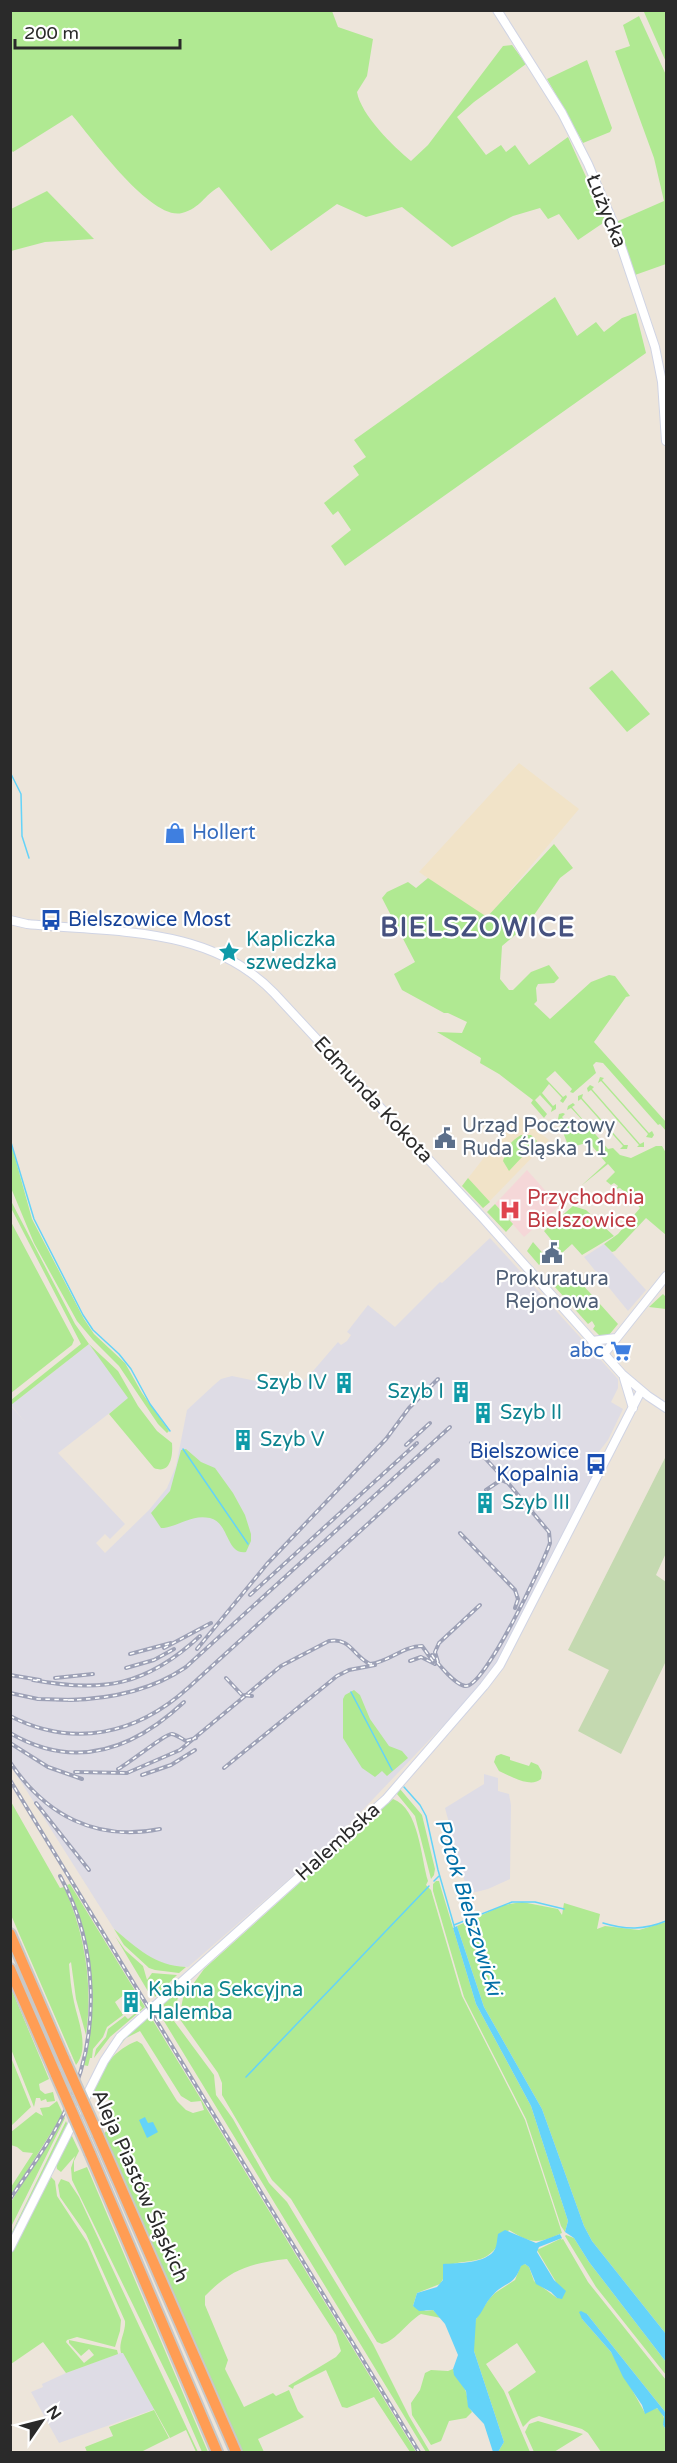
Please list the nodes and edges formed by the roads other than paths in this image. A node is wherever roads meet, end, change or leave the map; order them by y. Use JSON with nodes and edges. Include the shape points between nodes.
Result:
{"nodes":[{"id":1,"x":497,"y":10,"type":"edge"},
{"id":2,"x":666,"y":441,"type":"edge"},
{"id":3,"x":10,"y":920,"type":"edge"},
{"id":4,"x":666,"y":1276,"type":"edge"},
{"id":5,"x":616,"y":1338,"type":"junction"},
{"id":6,"x":592,"y":1341,"type":"junction"},
{"id":7,"x":604,"y":1354,"type":"junction"},
{"id":8,"x":622,"y":1374,"type":"junction"},
{"id":9,"x":641,"y":1391,"type":"junction"},
{"id":10,"x":655,"y":1401,"type":"junction"},
{"id":11,"x":633,"y":1408,"type":"junction"},
{"id":12,"x":666,"y":1408,"type":"edge"},
{"id":13,"x":10,"y":1934,"type":"edge"},
{"id":14,"x":10,"y":1969,"type":"edge"},
{"id":15,"x":10,"y":2248,"type":"edge"},
{"id":16,"x":217,"y":2452,"type":"edge"},
{"id":17,"x":236,"y":2452,"type":"edge"}],
"edges":[{"from":1,"to":2,"type":"street","name":"Łużycka","via":[[562,113],[601,195],[659,363]]},
{"from":3,"to":6,"type":"street","name":"Edmunda Kokota","via":[[170,937],[200,946],[253,973],[481,1216]]},
{"from":4,"to":5,"type":"street"},
{"from":5,"to":6,"type":"street"},
{"from":5,"to":7,"type":"street"},
{"from":6,"to":7,"type":"street","name":"Edmunda Kokota"},
{"from":7,"to":8,"type":"street","name":"Edmunda Kokota"},
{"from":8,"to":9,"type":"street","name":"Edmunda Kokota"},
{"from":8,"to":11,"type":"street"},
{"from":9,"to":10,"type":"street","name":"Edmunda Kokota"},
{"from":9,"to":11,"type":"street","name":"Halembska"},
{"from":10,"to":11,"type":"street","via":[[644,1401]]},
{"from":10,"to":12,"type":"street","name":"Edmunda Kokota"},
{"from":11,"to":15,"type":"street","name":"Halembska","via":[[500,1665],[366,1817],[116,2042]]},
{"from":13,"to":17,"type":"highway","name":"Aleja Piastów Śląskich","bridge":true},
{"from":14,"to":16,"type":"highway","name":"Aleja Piastów Śląskich","bridge":true}]}
